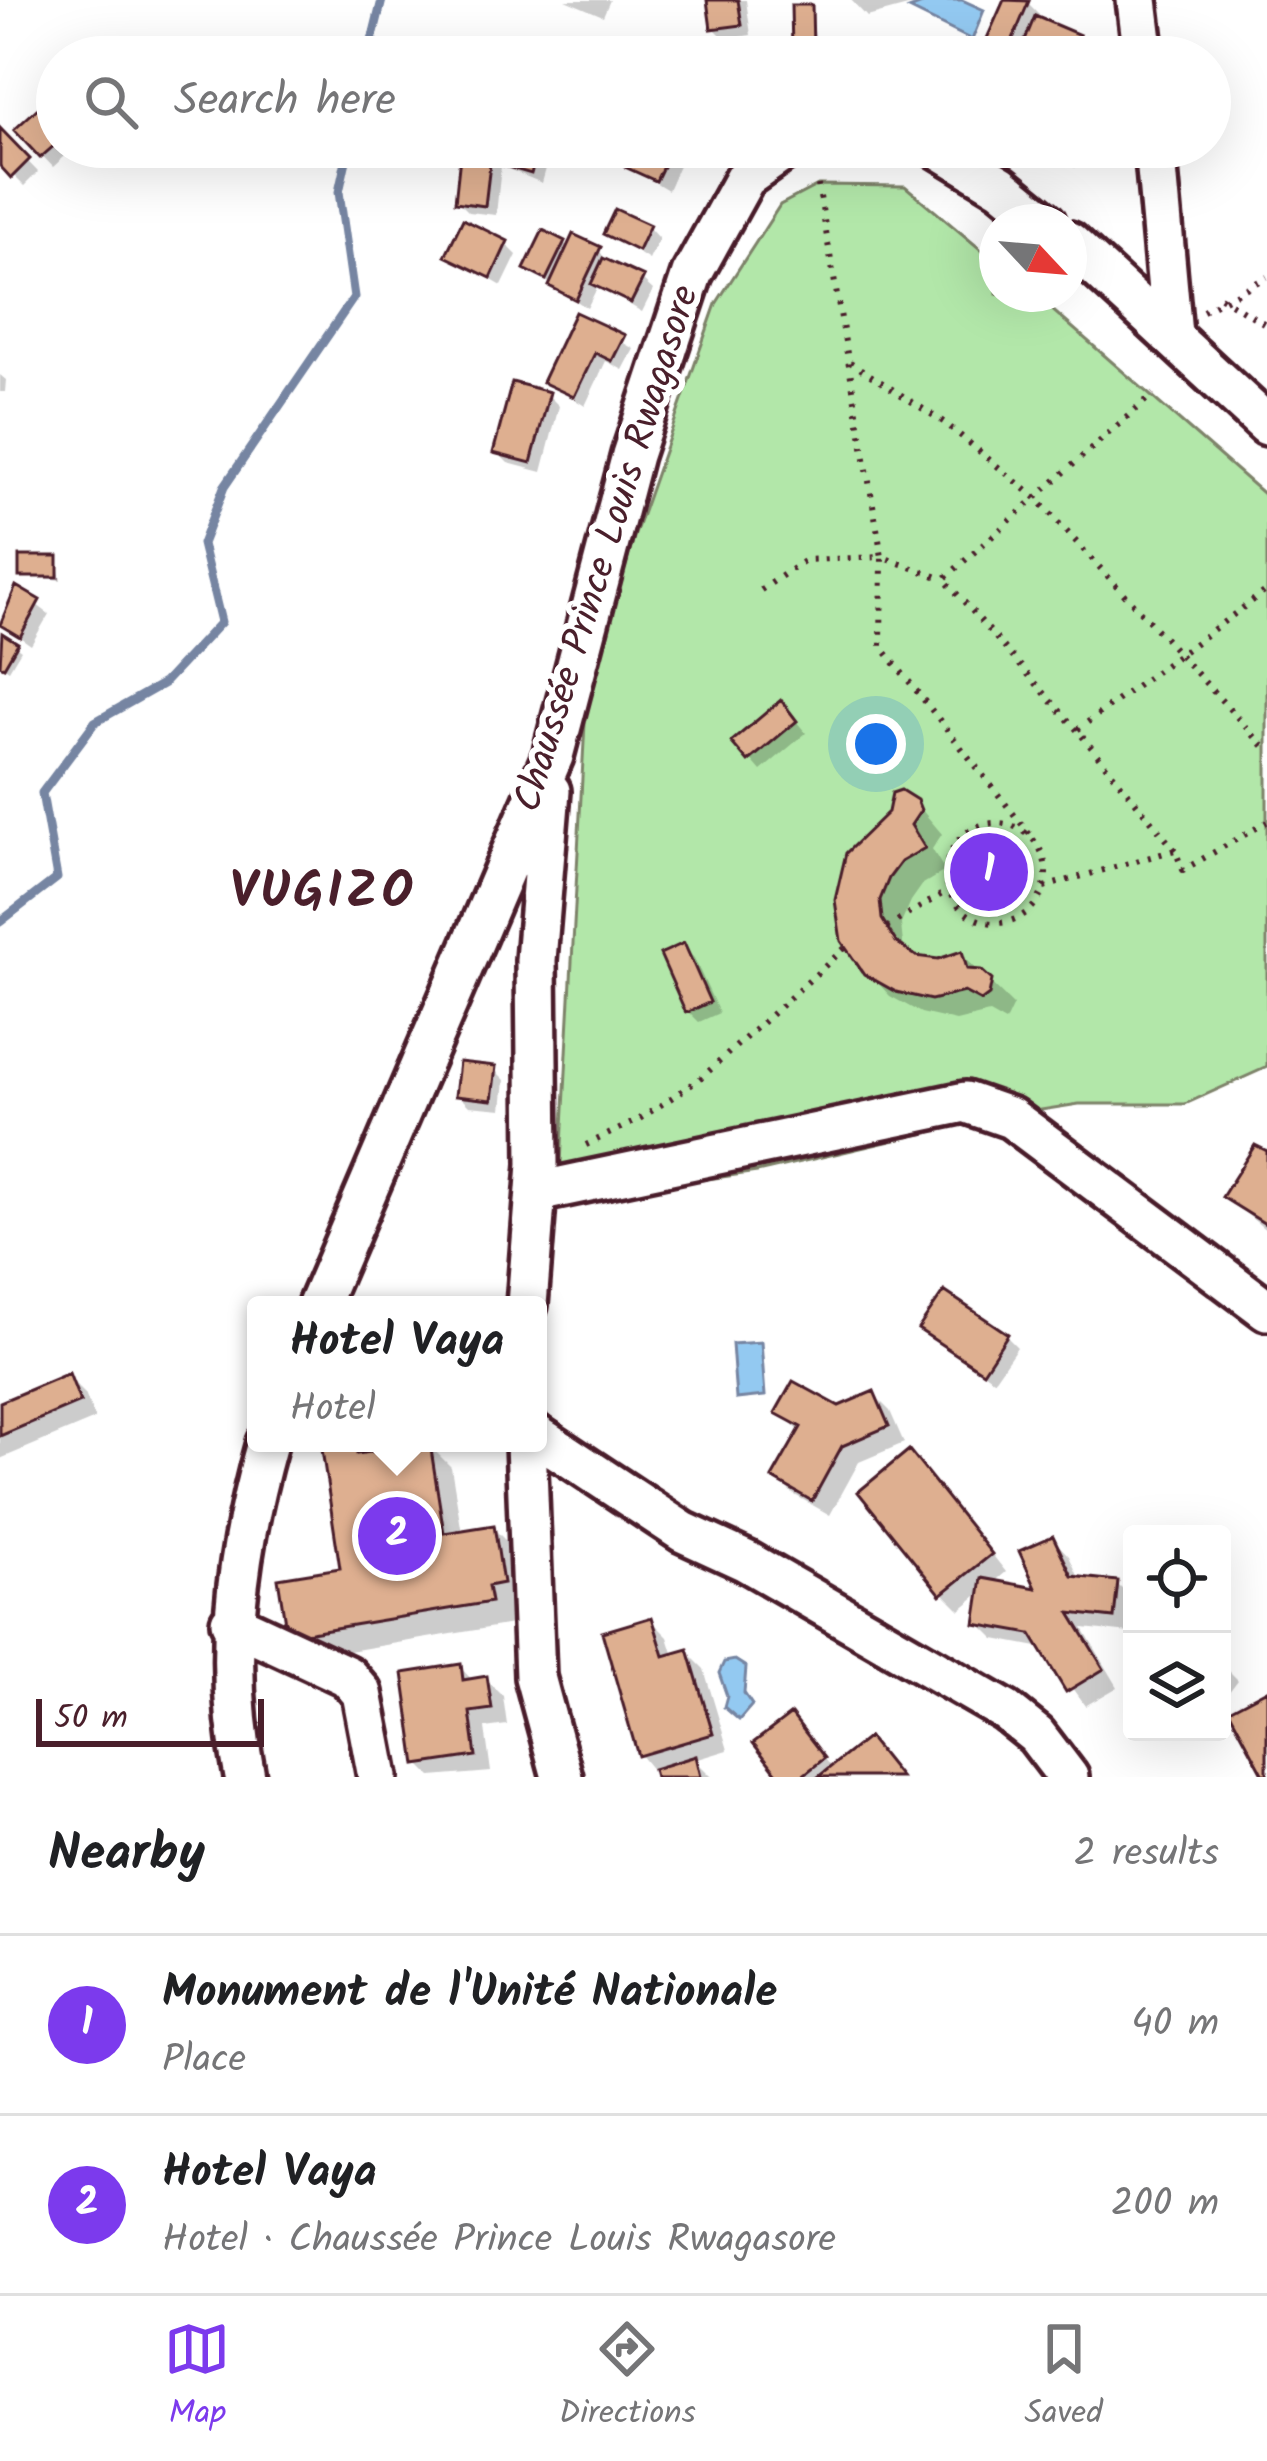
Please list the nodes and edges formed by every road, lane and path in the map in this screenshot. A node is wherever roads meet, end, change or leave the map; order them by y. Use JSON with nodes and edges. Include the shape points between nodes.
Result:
{"nodes":[{"id":1,"x":1137,"y":0,"type":"edge"},
{"id":2,"x":1141,"y":36,"type":"edge"},
{"id":3,"x":760,"y":168,"type":"edge"},
{"id":4,"x":971,"y":168,"type":"edge"},
{"id":5,"x":1157,"y":168,"type":"edge"},
{"id":6,"x":818,"y":184,"type":"dead end"},
{"id":7,"x":1023,"y":204,"type":"edge"},
{"id":8,"x":1087,"y":258,"type":"edge"},
{"id":9,"x":1267,"y":277,"type":"edge"},
{"id":10,"x":1220,"y":297,"type":"junction"},
{"id":11,"x":1267,"y":326,"type":"edge"},
{"id":12,"x":1172,"y":335,"type":"junction"},
{"id":13,"x":850,"y":362,"type":"junction"},
{"id":14,"x":1153,"y":394,"type":"dead end"},
{"id":15,"x":1267,"y":425,"type":"edge"},
{"id":16,"x":1036,"y":498,"type":"junction"},
{"id":17,"x":882,"y":557,"type":"junction"},
{"id":18,"x":944,"y":579,"type":"junction"},
{"id":19,"x":761,"y":590,"type":"dead end"},
{"id":20,"x":1267,"y":590,"type":"edge"},
{"id":21,"x":1182,"y":652,"type":"junction"},
{"id":22,"x":1077,"y":730,"type":"junction"},
{"id":23,"x":1267,"y":750,"type":"edge"},
{"id":24,"x":553,"y":756,"type":"junction"},
{"id":25,"x":1267,"y":822,"type":"edge"},
{"id":26,"x":1035,"y":841,"type":"junction"},
{"id":27,"x":1175,"y":850,"type":"junction"},
{"id":28,"x":1044,"y":887,"type":"junction"},
{"id":29,"x":949,"y":890,"type":"junction"},
{"id":30,"x":887,"y":926,"type":"dead end"},
{"id":31,"x":845,"y":948,"type":"dead end"},
{"id":32,"x":538,"y":1178,"type":"junction"},
{"id":33,"x":322,"y":1296,"type":"edge"},
{"id":34,"x":528,"y":1296,"type":"edge"},
{"id":35,"x":1267,"y":1310,"type":"edge"},
{"id":36,"x":547,"y":1442,"type":"edge"},
{"id":37,"x":265,"y":1452,"type":"edge"},
{"id":38,"x":526,"y":1452,"type":"edge"},
{"id":39,"x":231,"y":1622,"type":"junction"},
{"id":40,"x":1072,"y":1776,"type":"edge"},
{"id":41,"x":245,"y":1777,"type":"edge"},
{"id":42,"x":378,"y":1777,"type":"edge"},
{"id":43,"x":562,"y":1777,"type":"edge"}],
"edges":[{"from":1,"to":2,"type":"street"},
{"from":3,"to":24,"type":"street","name":"Chaussée Prince Louis Rwagasore","via":[[745,178],[692,274],[620,494]]},
{"from":4,"to":7,"type":"street"},
{"from":5,"to":12,"type":"street"},
{"from":6,"to":13,"type":"path"},
{"from":8,"to":12,"type":"street"},
{"from":9,"to":10,"type":"path"},
{"from":10,"to":11,"type":"path"},
{"from":10,"to":12,"type":"path"},
{"from":12,"to":15,"type":"street"},
{"from":13,"to":16,"type":"path","via":[[946,423]]},
{"from":13,"to":17,"type":"path"},
{"from":14,"to":16,"type":"path"},
{"from":16,"to":18,"type":"path"},
{"from":16,"to":21,"type":"path"},
{"from":17,"to":18,"type":"path"},
{"from":17,"to":19,"type":"path","via":[[805,560]]},
{"from":17,"to":26,"type":"path","via":[[881,646]]},
{"from":18,"to":22,"type":"path"},
{"from":20,"to":21,"type":"path"},
{"from":21,"to":22,"type":"path"},
{"from":21,"to":23,"type":"path"},
{"from":22,"to":27,"type":"path"},
{"from":24,"to":32,"type":"street","via":[[536,959]]},
{"from":24,"to":33,"type":"street","name":"Chaussée Prince Louis Rwagasore"},
{"from":25,"to":27,"type":"path","via":[[1183,870]]},
{"from":26,"to":28,"type":"path"},
{"from":26,"to":29,"type":"path","via":[[1005,824],[971,830],[949,856]]},
{"from":27,"to":28,"type":"path"},
{"from":28,"to":29,"type":"path","via":[[1027,913],[998,923],[969,915]]},
{"from":29,"to":30,"type":"path"},
{"from":31,"to":32,"type":"path","via":[[686,1090]]},
{"from":32,"to":34,"type":"street"},
{"from":32,"to":35,"type":"street","via":[[965,1102],[1011,1118]]},
{"from":36,"to":40,"type":"street","via":[[683,1532],[1006,1711]]},
{"from":37,"to":39,"type":"street"},
{"from":38,"to":43,"type":"street","via":[[535,1677]]},
{"from":39,"to":41,"type":"street"},
{"from":39,"to":42,"type":"street","via":[[347,1676],[362,1693]]}]}
